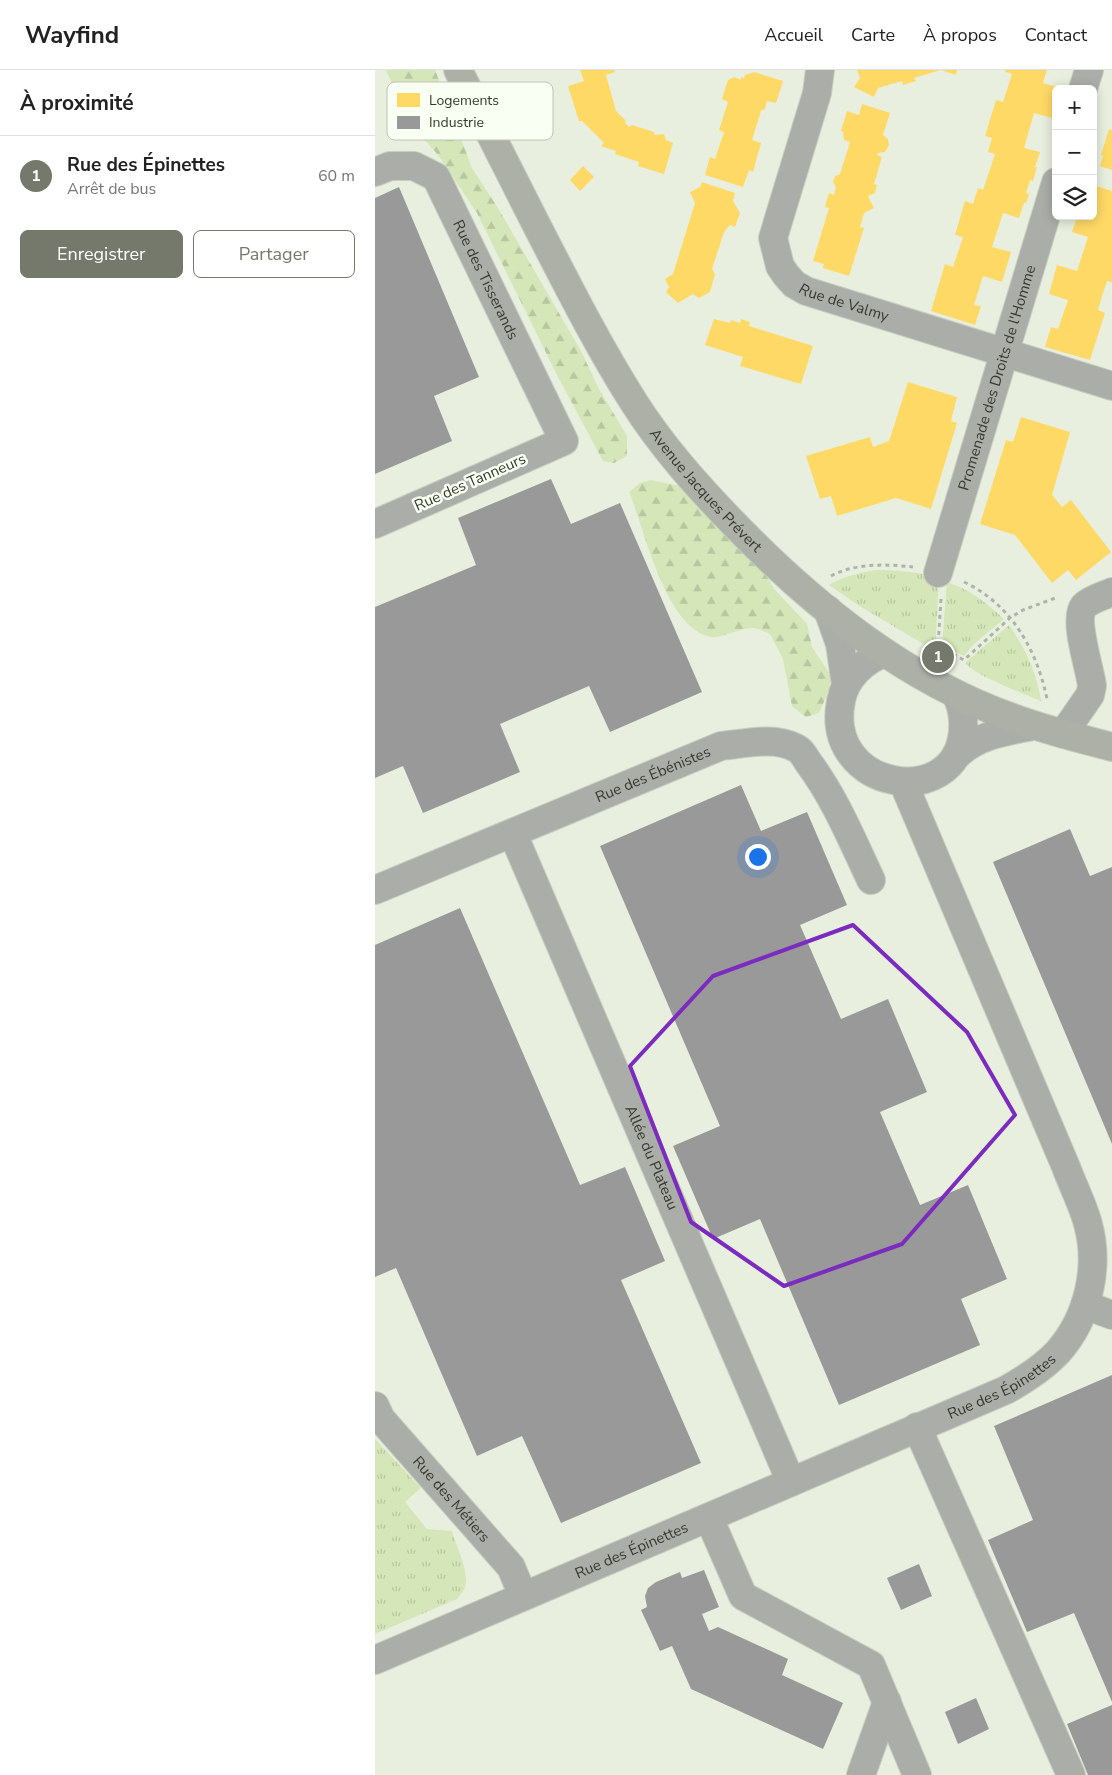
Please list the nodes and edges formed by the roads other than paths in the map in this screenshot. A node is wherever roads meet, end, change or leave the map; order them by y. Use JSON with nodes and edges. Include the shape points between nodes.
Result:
{"nodes":[{"id":1,"x":458,"y":70,"type":"edge"},
{"id":2,"x":820,"y":70,"type":"edge"},
{"id":3,"x":1089,"y":70,"type":"edge"},
{"id":4,"x":464,"y":82,"type":"edge"},
{"id":5,"x":1084,"y":85,"type":"edge"},
{"id":6,"x":493,"y":140,"type":"edge"},
{"id":7,"x":375,"y":172,"type":"edge"},
{"id":8,"x":1052,"y":195,"type":"edge"},
{"id":9,"x":1005,"y":353,"type":"junction"},
{"id":10,"x":1112,"y":386,"type":"edge"},
{"id":11,"x":564,"y":441,"type":"joint"},
{"id":12,"x":375,"y":524,"type":"edge"},
{"id":13,"x":941,"y":574,"type":"road end"},
{"id":14,"x":1112,"y":592,"type":"edge"},
{"id":15,"x":828,"y":610,"type":"junction"},
{"id":16,"x":885,"y":653,"type":"junction"},
{"id":17,"x":847,"y":685,"type":"junction"},
{"id":18,"x":956,"y":694,"type":"junction"},
{"id":19,"x":1050,"y":731,"type":"junction"},
{"id":20,"x":1112,"y":747,"type":"edge"},
{"id":21,"x":957,"y":754,"type":"junction"},
{"id":22,"x":903,"y":782,"type":"junction"},
{"id":23,"x":513,"y":834,"type":"junction"},
{"id":24,"x":871,"y":880,"type":"dead end"},
{"id":25,"x":375,"y":890,"type":"edge"},
{"id":26,"x":1085,"y":1305,"type":"junction"},
{"id":27,"x":1112,"y":1315,"type":"edge"},
{"id":28,"x":375,"y":1406,"type":"edge"},
{"id":29,"x":917,"y":1428,"type":"junction"},
{"id":30,"x":791,"y":1482,"type":"junction"},
{"id":31,"x":709,"y":1518,"type":"junction"},
{"id":32,"x":523,"y":1596,"type":"junction"},
{"id":33,"x":375,"y":1660,"type":"edge"},
{"id":34,"x":887,"y":1702,"type":"junction"},
{"id":35,"x":861,"y":1775,"type":"edge"},
{"id":36,"x":917,"y":1775,"type":"edge"},
{"id":37,"x":1071,"y":1775,"type":"edge"}],
"edges":[{"from":1,"to":4,"type":"main road","name":"Avenue Jacques Prévert"},
{"from":2,"to":9,"type":"street","name":"Rue de Valmy","via":[[817,93],[773,238],[777,259],[786,275],[805,291]]},
{"from":3,"to":5,"type":"street"},
{"from":6,"to":15,"type":"main road","name":"Avenue Jacques Prévert","via":[[575,302],[634,403],[675,459],[712,501]]},
{"from":7,"to":11,"type":"street","name":"Rue des Tisserands","via":[[390,166],[414,166],[436,177]]},
{"from":8,"to":9,"type":"street","name":"Promenade des Droits de l'Homme"},
{"from":9,"to":10,"type":"street","name":"Rue de Valmy"},
{"from":9,"to":13,"type":"street","name":"Promenade des Droits de l'Homme"},
{"from":11,"to":12,"type":"street","name":"Rue des Tanneurs"},
{"from":14,"to":19,"type":"street","via":[[1092,600],[1080,613],[1092,686],[1090,695]]},
{"from":15,"to":16,"type":"main road","name":"Avenue Jacques Prévert"},
{"from":15,"to":17,"type":"street","via":[[840,644]]},
{"from":16,"to":17,"type":"street","via":[[865,663]]},
{"from":16,"to":18,"type":"main road","name":"Avenue Jacques Prévert"},
{"from":17,"to":22,"type":"street","via":[[841,699],[840,729],[852,756],[874,774]]},
{"from":18,"to":19,"type":"main road","name":"Avenue Jacques Prévert","via":[[1010,718]]},
{"from":18,"to":21,"type":"street","via":[[963,720],[962,741]]},
{"from":19,"to":20,"type":"main road","name":"Avenue Jacques Prévert"},
{"from":19,"to":21,"type":"street","via":[[984,737]]},
{"from":21,"to":22,"type":"street","via":[[945,769],[932,776]]},
{"from":22,"to":26,"type":"street","name":"Rue des Épinettes","via":[[1088,1223],[1092,1246],[1091,1278]]},
{"from":23,"to":24,"type":"street","name":"Rue des Ébénistes","via":[[721,746],[771,741],[798,748],[815,770]]},
{"from":23,"to":25,"type":"street","name":"Rue des Ébénistes"},
{"from":23,"to":30,"type":"street","name":"Allée du Plateau"},
{"from":26,"to":27,"type":"street"},
{"from":26,"to":29,"type":"street","name":"Rue des Épinettes","via":[[1076,1328],[1057,1352],[1027,1378]]},
{"from":28,"to":32,"type":"street","name":"Rue des Métiers","via":[[381,1419],[511,1567]]},
{"from":29,"to":30,"type":"street","name":"Rue des Épinettes"},
{"from":29,"to":37,"type":"street"},
{"from":30,"to":31,"type":"street","name":"Rue des Épinettes"},
{"from":31,"to":32,"type":"street","name":"Rue des Épinettes"},
{"from":31,"to":34,"type":"street","via":[[743,1596],[871,1665]]},
{"from":32,"to":33,"type":"street","name":"Rue des Épinettes"},
{"from":34,"to":35,"type":"street"},
{"from":34,"to":36,"type":"street"}]}
